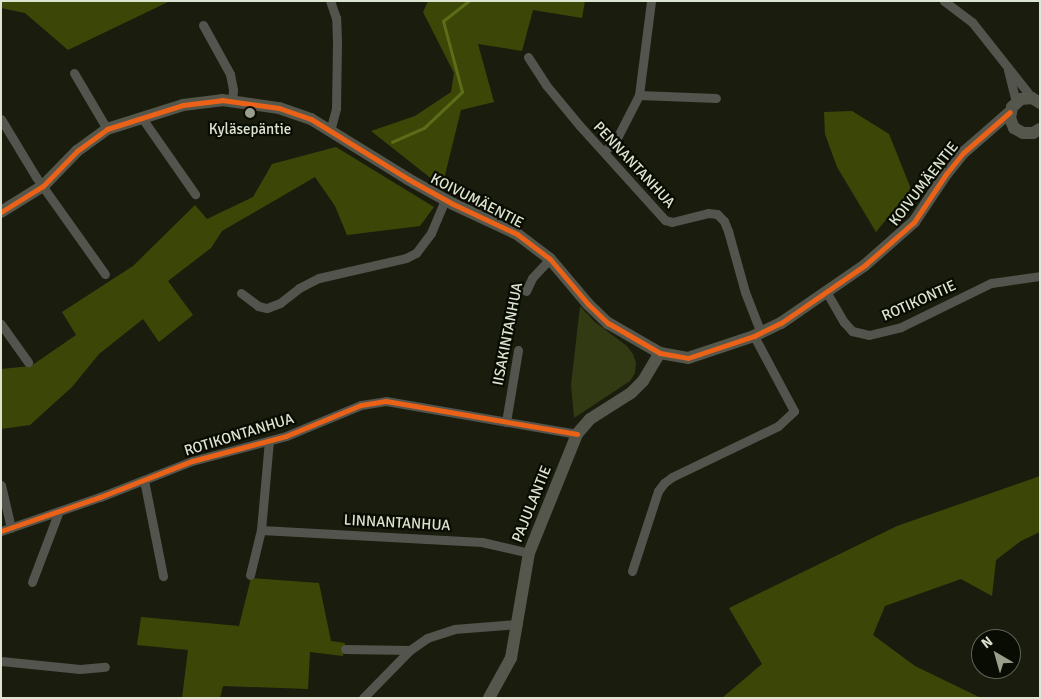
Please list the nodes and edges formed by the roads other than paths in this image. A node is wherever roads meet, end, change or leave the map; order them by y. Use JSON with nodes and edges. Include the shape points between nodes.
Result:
{"nodes":[{"id":1,"x":330,"y":1,"type":"edge"},
{"id":2,"x":651,"y":1,"type":"edge"},
{"id":3,"x":944,"y":1,"type":"edge"},
{"id":4,"x":202,"y":25,"type":"dead end"},
{"id":5,"x":528,"y":57,"type":"dead end"},
{"id":6,"x":1007,"y":67,"type":"junction"},
{"id":7,"x":74,"y":73,"type":"dead end"},
{"id":8,"x":639,"y":95,"type":"junction"},
{"id":9,"x":716,"y":98,"type":"dead end"},
{"id":10,"x":232,"y":100,"type":"junction"},
{"id":11,"x":1036,"y":100,"type":"edge"},
{"id":12,"x":1013,"y":107,"type":"junction"},
{"id":13,"x":142,"y":118,"type":"junction"},
{"id":14,"x":1,"y":119,"type":"edge"},
{"id":15,"x":1014,"y":128,"type":"junction"},
{"id":16,"x":107,"y":129,"type":"junction"},
{"id":17,"x":330,"y":131,"type":"junction"},
{"id":18,"x":1039,"y":131,"type":"edge"},
{"id":19,"x":985,"y":134,"type":"junction"},
{"id":20,"x":604,"y":151,"type":"junction"},
{"id":21,"x":43,"y":186,"type":"junction"},
{"id":22,"x":195,"y":194,"type":"dead end"},
{"id":23,"x":445,"y":200,"type":"junction"},
{"id":24,"x":1,"y":212,"type":"edge"},
{"id":25,"x":550,"y":259,"type":"junction"},
{"id":26,"x":105,"y":274,"type":"dead end"},
{"id":27,"x":1040,"y":276,"type":"edge"},
{"id":28,"x":526,"y":291,"type":"dead end"},
{"id":29,"x":241,"y":293,"type":"dead end"},
{"id":30,"x":827,"y":293,"type":"junction"},
{"id":31,"x":1,"y":324,"type":"edge"},
{"id":32,"x":758,"y":335,"type":"junction"},
{"id":33,"x":518,"y":350,"type":"dead end"},
{"id":34,"x":660,"y":353,"type":"junction"},
{"id":35,"x":28,"y":362,"type":"dead end"},
{"id":36,"x":506,"y":422,"type":"junction"},
{"id":37,"x":577,"y":434,"type":"junction"},
{"id":38,"x":269,"y":440,"type":"junction"},
{"id":39,"x":144,"y":480,"type":"junction"},
{"id":40,"x":1,"y":485,"type":"edge"},
{"id":41,"x":59,"y":511,"type":"junction"},
{"id":42,"x":11,"y":528,"type":"junction"},
{"id":43,"x":261,"y":530,"type":"junction"},
{"id":44,"x":1,"y":531,"type":"edge"},
{"id":45,"x":529,"y":553,"type":"junction"},
{"id":46,"x":632,"y":571,"type":"dead end"},
{"id":47,"x":250,"y":575,"type":"dead end"},
{"id":48,"x":163,"y":576,"type":"dead end"},
{"id":49,"x":32,"y":582,"type":"dead end"},
{"id":50,"x":518,"y":624,"type":"junction"},
{"id":51,"x":345,"y":649,"type":"dead end"},
{"id":52,"x":410,"y":650,"type":"junction"},
{"id":53,"x":1,"y":661,"type":"edge"},
{"id":54,"x":105,"y":667,"type":"dead end"},
{"id":55,"x":363,"y":698,"type":"edge"},
{"id":56,"x":489,"y":698,"type":"edge"}],
"edges":[{"from":1,"to":17,"type":"street","via":[[336,18],[337,41],[336,108]]},
{"from":2,"to":8,"type":"street"},
{"from":3,"to":6,"type":"street","via":[[972,22]]},
{"from":4,"to":10,"type":"street","via":[[230,74]]},
{"from":5,"to":20,"type":"street","name":"PENNANTANHUA","via":[[546,85]]},
{"from":6,"to":11,"type":"street"},
{"from":6,"to":12,"type":"street"},
{"from":7,"to":16,"type":"street"},
{"from":8,"to":9,"type":"street"},
{"from":8,"to":20,"type":"street","via":[[615,142]]},
{"from":10,"to":13,"type":"street","name":"KOIVUMÄENTIE","via":[[183,105]]},
{"from":10,"to":17,"type":"street","name":"KOIVUMÄENTIE","via":[[287,110]]},
{"from":11,"to":12,"type":"street","via":[[1026,98]]},
{"from":12,"to":15,"type":"street"},
{"from":12,"to":19,"type":"street","name":"KOIVUMÄENTIE"},
{"from":13,"to":16,"type":"street","name":"KOIVUMÄENTIE"},
{"from":13,"to":22,"type":"street"},
{"from":14,"to":21,"type":"street"},
{"from":15,"to":18,"type":"street","name":"KOIVUMÄENTIE","via":[[1023,133]]},
{"from":15,"to":19,"type":"street","name":"KOIVUMÄENTIE"},
{"from":16,"to":21,"type":"street","name":"KOIVUMÄENTIE","via":[[77,150]]},
{"from":17,"to":23,"type":"street","name":"KOIVUMÄENTIE"},
{"from":19,"to":30,"type":"street","name":"KOIVUMÄENTIE","via":[[946,174],[914,222]]},
{"from":20,"to":32,"type":"street","name":"PENNANTANHUA","via":[[665,220],[672,222],[708,213],[717,214],[724,221]]},
{"from":21,"to":24,"type":"street","name":"KOIVUMÄENTIE"},
{"from":21,"to":26,"type":"street"},
{"from":23,"to":25,"type":"street","name":"KOIVUMÄENTIE","via":[[517,234]]},
{"from":23,"to":29,"type":"street","via":[[431,233],[416,253],[406,258],[319,278],[267,308],[258,306]]},
{"from":25,"to":28,"type":"street","name":"IISAKINTANHUA","via":[[532,278]]},
{"from":25,"to":34,"type":"street","name":"KOIVUMÄENTIE","via":[[588,304],[608,322]]},
{"from":27,"to":30,"type":"street","name":"ROTIKONTIE","via":[[991,283],[901,327],[869,335],[852,330],[844,322]]},
{"from":30,"to":32,"type":"street","name":"KOIVUMÄENTIE"},
{"from":31,"to":35,"type":"street"},
{"from":32,"to":34,"type":"street","name":"KOIVUMÄENTIE","via":[[688,358]]},
{"from":32,"to":46,"type":"street","via":[[794,410],[778,426],[664,482],[658,491]]},
{"from":33,"to":36,"type":"street","name":"IISAKINTANHUA"},
{"from":34,"to":37,"type":"street","name":"PAJULANTIE","via":[[631,393],[590,419]]},
{"from":36,"to":37,"type":"street","name":"ROTIKONTANHUA"},
{"from":36,"to":38,"type":"street","name":"ROTIKONTANHUA","via":[[386,401],[352,408]]},
{"from":37,"to":45,"type":"street","name":"PAJULANTIE"},
{"from":38,"to":39,"type":"street","name":"ROTIKONTANHUA","via":[[208,456]]},
{"from":38,"to":43,"type":"street"},
{"from":39,"to":41,"type":"street","name":"ROTIKONTANHUA"},
{"from":39,"to":48,"type":"street"},
{"from":40,"to":42,"type":"street"},
{"from":41,"to":42,"type":"street","name":"ROTIKONTANHUA"},
{"from":41,"to":49,"type":"street"},
{"from":42,"to":44,"type":"street","name":"ROTIKONTANHUA"},
{"from":43,"to":45,"type":"street","name":"LINNANTANHUA","via":[[482,542]]},
{"from":43,"to":47,"type":"street"},
{"from":45,"to":50,"type":"street","name":"PAJULANTIE"},
{"from":50,"to":52,"type":"street","via":[[446,630]]},
{"from":50,"to":56,"type":"street","name":"PAJULANTIE","via":[[511,658]]},
{"from":51,"to":52,"type":"street"},
{"from":52,"to":55,"type":"street"},
{"from":53,"to":54,"type":"street","via":[[80,669]]}]}
